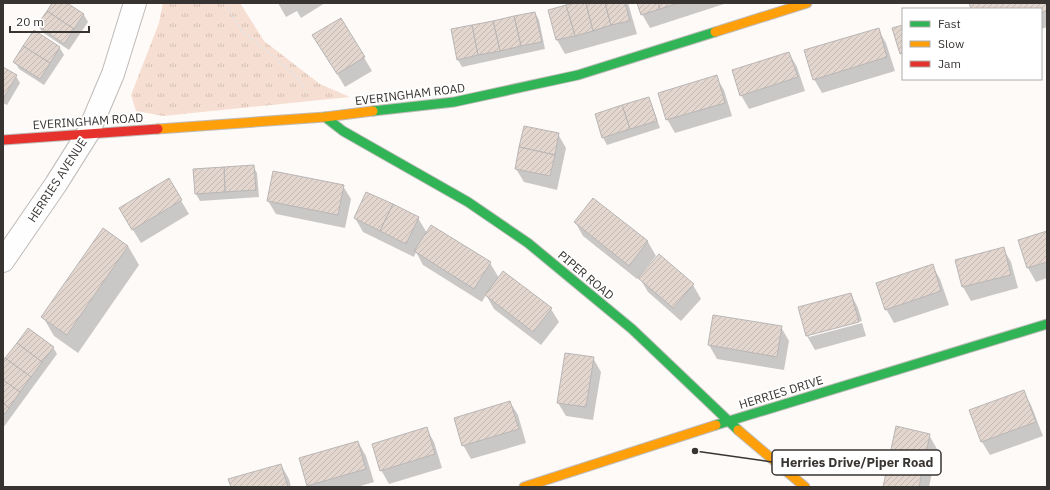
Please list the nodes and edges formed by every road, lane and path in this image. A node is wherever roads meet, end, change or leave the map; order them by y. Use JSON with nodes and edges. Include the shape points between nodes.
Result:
{"nodes":[{"id":1,"x":134,"y":3,"type":"edge"},
{"id":2,"x":226,"y":3,"type":"edge"},
{"id":3,"x":808,"y":3,"type":"edge"},
{"id":4,"x":325,"y":117,"type":"junction"},
{"id":5,"x":88,"y":133,"type":"junction"},
{"id":6,"x":3,"y":140,"type":"edge"},
{"id":7,"x":3,"y":262,"type":"edge"},
{"id":8,"x":1047,"y":324,"type":"edge"},
{"id":9,"x":728,"y":421,"type":"junction"},
{"id":10,"x":524,"y":487,"type":"edge"},
{"id":11,"x":805,"y":487,"type":"edge"}],
"edges":[{"from":1,"to":5,"type":"street","name":"HERRIES AVENUE","via":[[113,74]]},
{"from":2,"to":4,"type":"path","via":[[241,30],[295,75]]},
{"from":3,"to":4,"type":"street","name":"EVERINGHAM ROAD","via":[[578,75],[454,102]]},
{"from":4,"to":5,"type":"street","name":"EVERINGHAM ROAD"},
{"from":4,"to":9,"type":"street","name":"PIPER ROAD","via":[[374,150],[468,202],[528,243],[632,329]]},
{"from":5,"to":6,"type":"street","name":"EVERINGHAM ROAD"},
{"from":5,"to":7,"type":"street","name":"HERRIES AVENUE"},
{"from":8,"to":9,"type":"street","name":"HERRIES DRIVE"},
{"from":9,"to":10,"type":"street","name":"HERRIES DRIVE"},
{"from":9,"to":11,"type":"street","name":"PIPER ROAD"}]}
